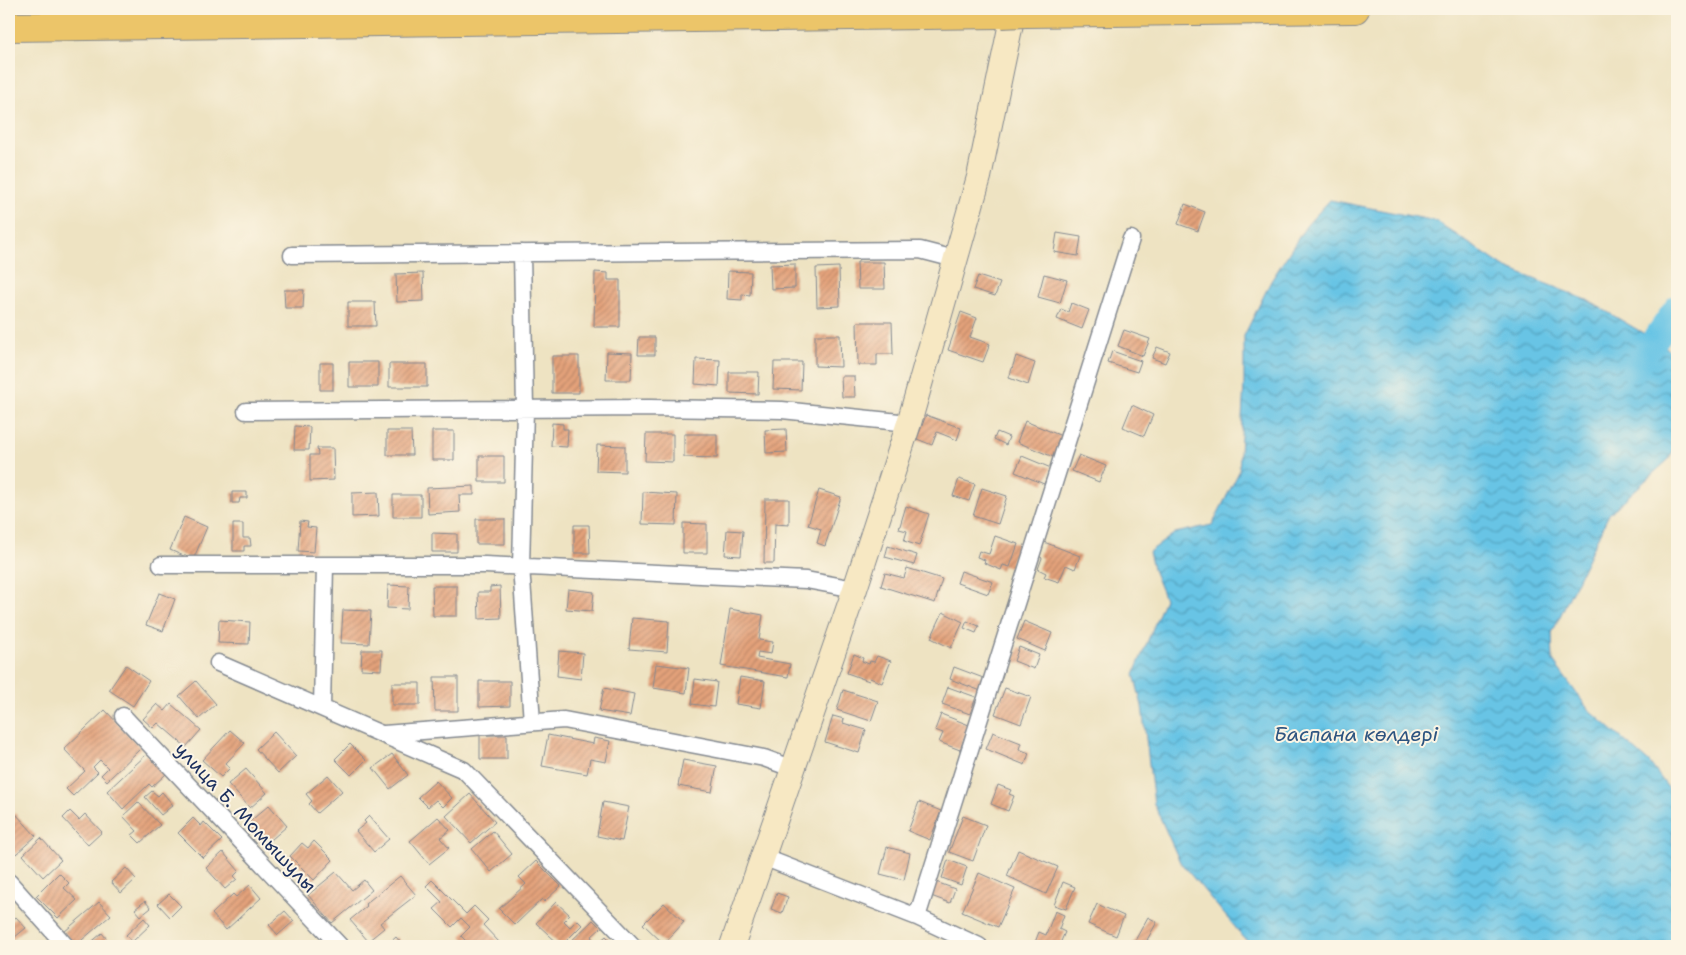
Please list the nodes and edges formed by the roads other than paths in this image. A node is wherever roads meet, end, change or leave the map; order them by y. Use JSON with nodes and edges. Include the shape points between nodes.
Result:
{"nodes":[{"id":1,"x":1356,"y":9,"type":"edge"},
{"id":2,"x":1014,"y":12,"type":"edge"},
{"id":3,"x":9,"y":26,"type":"edge"},
{"id":4,"x":1131,"y":239,"type":"dead end"},
{"id":5,"x":522,"y":253,"type":"junction"},
{"id":6,"x":292,"y":255,"type":"dead end"},
{"id":7,"x":955,"y":259,"type":"junction"},
{"id":8,"x":525,"y":409,"type":"junction"},
{"id":9,"x":246,"y":411,"type":"dead end"},
{"id":10,"x":909,"y":423,"type":"junction"},
{"id":11,"x":161,"y":565,"type":"dead end"},
{"id":12,"x":326,"y":565,"type":"junction"},
{"id":13,"x":521,"y":566,"type":"junction"},
{"id":14,"x":854,"y":589,"type":"junction"},
{"id":15,"x":218,"y":663,"type":"dead end"},
{"id":16,"x":322,"y":708,"type":"junction"},
{"id":17,"x":123,"y":716,"type":"dead end"},
{"id":18,"x":532,"y":722,"type":"junction"},
{"id":19,"x":381,"y":734,"type":"junction"},
{"id":20,"x":794,"y":769,"type":"junction"},
{"id":21,"x":763,"y":856,"type":"junction"},
{"id":22,"x":9,"y":882,"type":"edge"},
{"id":23,"x":917,"y":917,"type":"junction"},
{"id":24,"x":66,"y":946,"type":"edge"},
{"id":25,"x":340,"y":946,"type":"edge"},
{"id":26,"x":633,"y":946,"type":"edge"},
{"id":27,"x":732,"y":946,"type":"edge"},
{"id":28,"x":979,"y":946,"type":"edge"}],
"edges":[{"from":1,"to":2,"type":"highway"},
{"from":2,"to":3,"type":"highway"},
{"from":2,"to":7,"type":"main road","via":[[979,177]]},
{"from":4,"to":23,"type":"street"},
{"from":5,"to":6,"type":"street"},
{"from":5,"to":7,"type":"street","via":[[920,250]]},
{"from":5,"to":8,"type":"street"},
{"from":7,"to":10,"type":"main road"},
{"from":8,"to":9,"type":"street"},
{"from":8,"to":10,"type":"street","via":[[782,410]]},
{"from":8,"to":13,"type":"street"},
{"from":10,"to":14,"type":"main road"},
{"from":11,"to":12,"type":"street"},
{"from":12,"to":13,"type":"street"},
{"from":12,"to":16,"type":"street"},
{"from":13,"to":14,"type":"street","via":[[806,580]]},
{"from":13,"to":18,"type":"street"},
{"from":14,"to":20,"type":"main road"},
{"from":15,"to":16,"type":"street"},
{"from":16,"to":19,"type":"street"},
{"from":17,"to":25,"type":"street","name":"улица Б. Момышулы"},
{"from":18,"to":19,"type":"street"},
{"from":18,"to":20,"type":"street","via":[[564,720],[764,758]]},
{"from":19,"to":26,"type":"street","via":[[464,770]]},
{"from":20,"to":21,"type":"main road"},
{"from":21,"to":23,"type":"street"},
{"from":21,"to":27,"type":"main road"},
{"from":22,"to":24,"type":"street"},
{"from":23,"to":28,"type":"street"}]}
